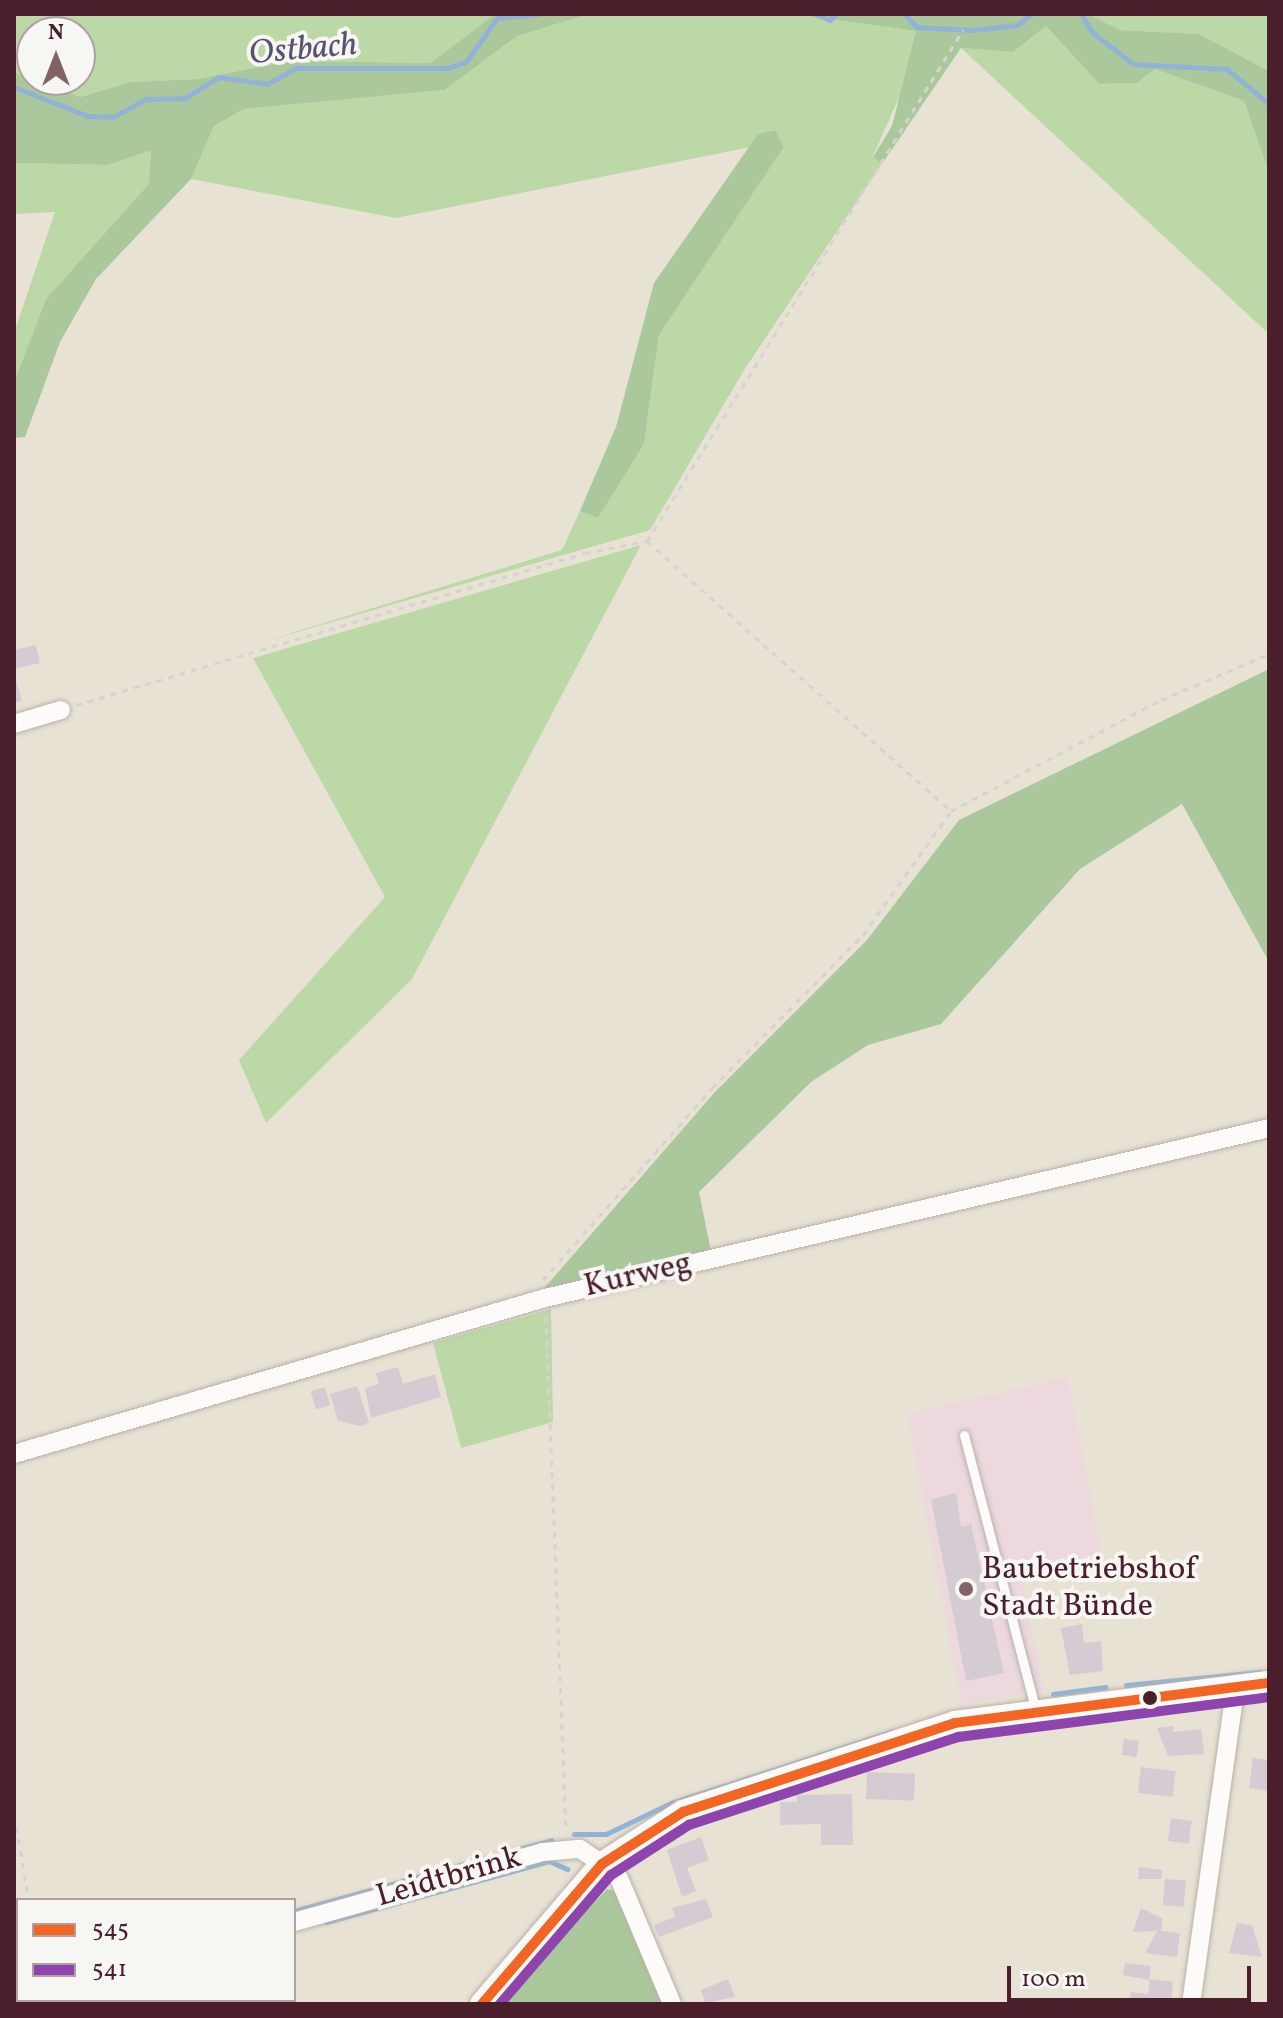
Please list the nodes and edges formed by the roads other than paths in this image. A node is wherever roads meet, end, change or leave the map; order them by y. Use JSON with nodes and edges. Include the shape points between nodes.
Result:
{"nodes":[{"id":1,"x":61,"y":710,"type":"road end"},
{"id":2,"x":14,"y":724,"type":"edge"},
{"id":3,"x":1269,"y":1128,"type":"edge"},
{"id":4,"x":964,"y":1435,"type":"dead end"},
{"id":5,"x":14,"y":1454,"type":"edge"},
{"id":6,"x":1269,"y":1683,"type":"edge"},
{"id":7,"x":1236,"y":1685,"type":"junction"},
{"id":8,"x":1035,"y":1708,"type":"junction"},
{"id":9,"x":606,"y":1861,"type":"junction"},
{"id":10,"x":296,"y":1921,"type":"edge"},
{"id":11,"x":482,"y":2004,"type":"edge"},
{"id":12,"x":672,"y":2004,"type":"edge"},
{"id":13,"x":1191,"y":2004,"type":"edge"}],
"edges":[{"from":1,"to":2,"type":"street"},
{"from":3,"to":5,"type":"street","name":"Kurweg","via":[[545,1298]]},
{"from":4,"to":8,"type":"lane"},
{"from":6,"to":7,"type":"street"},
{"from":7,"to":8,"type":"street"},
{"from":7,"to":13,"type":"street"},
{"from":8,"to":9,"type":"street","via":[[955,1723],[683,1812]]},
{"from":9,"to":10,"type":"street","name":"Leidtbrink","via":[[567,1848]]},
{"from":9,"to":11,"type":"street"},
{"from":9,"to":12,"type":"street"}]}
